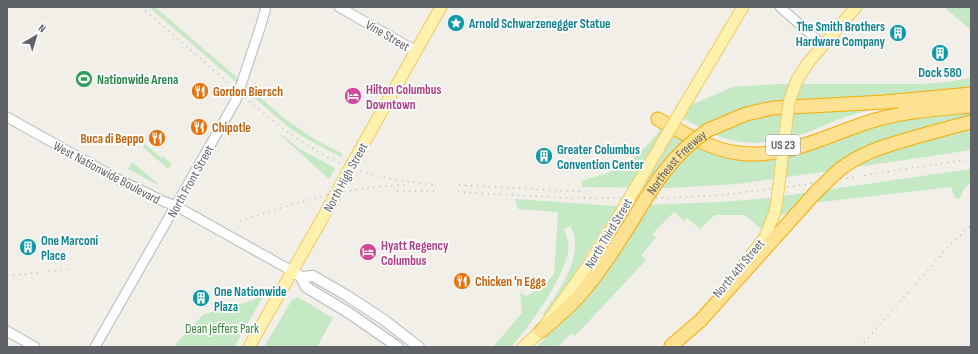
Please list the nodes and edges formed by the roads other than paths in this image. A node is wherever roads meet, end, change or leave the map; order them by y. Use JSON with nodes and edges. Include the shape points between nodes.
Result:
{"nodes":[{"id":1,"x":266,"y":7,"type":"edge"},
{"id":2,"x":339,"y":7,"type":"edge"},
{"id":3,"x":441,"y":7,"type":"edge"},
{"id":4,"x":743,"y":7,"type":"edge"},
{"id":5,"x":780,"y":7,"type":"edge"},
{"id":6,"x":856,"y":7,"type":"edge"},
{"id":7,"x":823,"y":45,"type":"junction"},
{"id":8,"x":416,"y":51,"type":"junction"},
{"id":9,"x":971,"y":94,"type":"edge"},
{"id":10,"x":940,"y":98,"type":"junction"},
{"id":11,"x":971,"y":106,"type":"edge"},
{"id":12,"x":7,"y":117,"type":"edge"},
{"id":13,"x":971,"y":122,"type":"edge"},
{"id":14,"x":176,"y":206,"type":"junction"},
{"id":15,"x":297,"y":274,"type":"junction"},
{"id":16,"x":7,"y":331,"type":"edge"},
{"id":17,"x":541,"y":331,"type":"junction"},
{"id":18,"x":35,"y":347,"type":"edge"},
{"id":19,"x":95,"y":347,"type":"edge"},
{"id":20,"x":249,"y":347,"type":"edge"},
{"id":21,"x":398,"y":347,"type":"edge"},
{"id":22,"x":419,"y":347,"type":"edge"},
{"id":23,"x":523,"y":347,"type":"edge"},
{"id":24,"x":671,"y":347,"type":"edge"}],
"edges":[{"from":1,"to":14,"type":"street","name":"North Front Street","bridge":true,"via":[[236,100]]},
{"from":2,"to":8,"type":"street","name":"Vine Street"},
{"from":3,"to":8,"type":"main road","name":"North High Street"},
{"from":4,"to":17,"type":"main road","name":"North Third Street","bridge":true,"via":[[613,226]]},
{"from":5,"to":7,"type":"street"},
{"from":6,"to":7,"type":"main road","name":"North 4th Street","number":"US 23"},
{"from":7,"to":24,"type":"main road","name":"North 4th Street","number":"US 23","bridge":true,"via":[[797,80],[789,102],[775,212],[765,237]]},
{"from":8,"to":15,"type":"main road","name":"North High Street","bridge":true,"via":[[322,219]]},
{"from":9,"to":10,"type":"highway","name":"Northeast Freeway"},
{"from":10,"to":11,"type":"highway","via":[[865,116],[784,144],[762,148],[721,143],[660,115],[699,141],[719,149],[759,154],[784,151],[877,119]]},
{"from":10,"to":17,"type":"highway","name":"Northeast Freeway","bridge":true,"via":[[773,108],[746,114],[708,130],[695,139],[667,167],[610,256],[588,285]]},
{"from":12,"to":14,"type":"street","name":"West Nationwide Boulevard","via":[[116,178]]},
{"from":13,"to":24,"type":"highway","bridge":true,"via":[[876,149],[851,161],[816,192],[701,320]]},
{"from":14,"to":15,"type":"street","name":"West Nationwide Boulevard"},
{"from":14,"to":19,"type":"street","name":"North Front Street"},
{"from":15,"to":20,"type":"main road","name":"North High Street"},
{"from":15,"to":21,"type":"main road","via":[[306,287]]},
{"from":15,"to":22,"type":"main road","via":[[313,276],[346,295]]},
{"from":16,"to":18,"type":"street"},
{"from":17,"to":23,"type":"main road","name":"North Third Street"}]}
